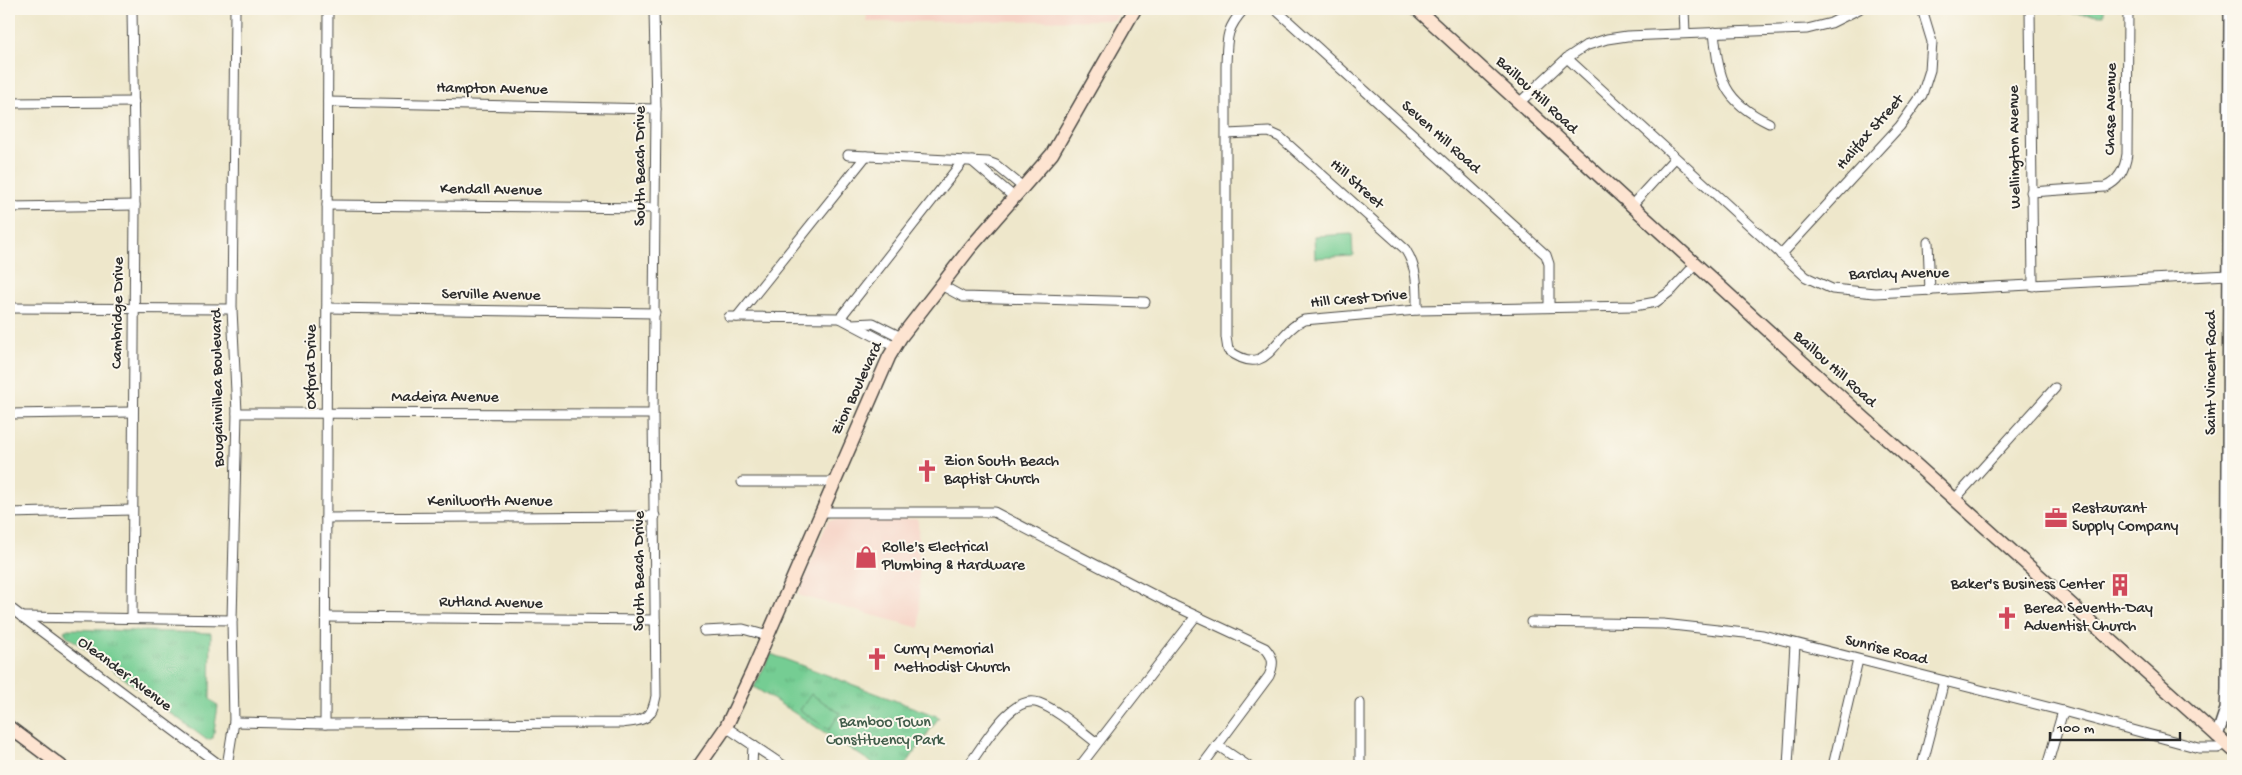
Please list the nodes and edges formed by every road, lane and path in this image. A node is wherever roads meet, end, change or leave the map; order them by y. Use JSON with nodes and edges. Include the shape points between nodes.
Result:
{"nodes":[{"id":1,"x":132,"y":9,"type":"edge"},
{"id":2,"x":234,"y":9,"type":"edge"},
{"id":3,"x":328,"y":9,"type":"edge"},
{"id":4,"x":654,"y":9,"type":"edge"},
{"id":5,"x":1135,"y":9,"type":"edge"},
{"id":6,"x":1244,"y":9,"type":"edge"},
{"id":7,"x":1275,"y":9,"type":"edge"},
{"id":8,"x":1417,"y":9,"type":"edge"},
{"id":9,"x":1684,"y":9,"type":"edge"},
{"id":10,"x":1859,"y":9,"type":"edge"},
{"id":11,"x":1922,"y":9,"type":"edge"},
{"id":12,"x":2030,"y":9,"type":"edge"},
{"id":13,"x":2128,"y":9,"type":"edge"},
{"id":14,"x":2230,"y":9,"type":"edge"},
{"id":15,"x":1714,"y":32,"type":"junction"},
{"id":16,"x":1685,"y":33,"type":"junction"},
{"id":17,"x":1567,"y":58,"type":"junction"},
{"id":18,"x":134,"y":102,"type":"junction"},
{"id":19,"x":328,"y":102,"type":"junction"},
{"id":20,"x":9,"y":103,"type":"edge"},
{"id":21,"x":1519,"y":103,"type":"junction"},
{"id":22,"x":656,"y":109,"type":"junction"},
{"id":23,"x":1768,"y":124,"type":"dead end"},
{"id":24,"x":1227,"y":134,"type":"junction"},
{"id":25,"x":848,"y":156,"type":"dead end"},
{"id":26,"x":866,"y":156,"type":"junction"},
{"id":27,"x":1675,"y":158,"type":"junction"},
{"id":28,"x":967,"y":161,"type":"junction"},
{"id":29,"x":1024,"y":188,"type":"junction"},
{"id":30,"x":2232,"y":191,"type":"edge"},
{"id":31,"x":2031,"y":192,"type":"junction"},
{"id":32,"x":1015,"y":198,"type":"junction"},
{"id":33,"x":135,"y":205,"type":"junction"},
{"id":34,"x":327,"y":205,"type":"junction"},
{"id":35,"x":1631,"y":206,"type":"junction"},
{"id":36,"x":9,"y":207,"type":"edge"},
{"id":37,"x":656,"y":208,"type":"junction"},
{"id":38,"x":1928,"y":242,"type":"dead end"},
{"id":39,"x":1781,"y":255,"type":"junction"},
{"id":40,"x":1695,"y":265,"type":"junction"},
{"id":41,"x":2229,"y":275,"type":"junction"},
{"id":42,"x":941,"y":285,"type":"junction"},
{"id":43,"x":2033,"y":286,"type":"junction"},
{"id":44,"x":1930,"y":291,"type":"junction"},
{"id":45,"x":1146,"y":302,"type":"dead end"},
{"id":46,"x":1549,"y":306,"type":"junction"},
{"id":47,"x":9,"y":308,"type":"edge"},
{"id":48,"x":134,"y":308,"type":"junction"},
{"id":49,"x":327,"y":308,"type":"junction"},
{"id":50,"x":232,"y":309,"type":"junction"},
{"id":51,"x":1417,"y":310,"type":"junction"},
{"id":52,"x":655,"y":313,"type":"junction"},
{"id":53,"x":840,"y":318,"type":"junction"},
{"id":54,"x":898,"y":342,"type":"junction"},
{"id":55,"x":2055,"y":388,"type":"dead end"},
{"id":56,"x":132,"y":412,"type":"junction"},
{"id":57,"x":237,"y":413,"type":"junction"},
{"id":58,"x":326,"y":413,"type":"junction"},
{"id":59,"x":9,"y":414,"type":"edge"},
{"id":60,"x":653,"y":414,"type":"junction"},
{"id":61,"x":742,"y":482,"type":"dead end"},
{"id":62,"x":834,"y":482,"type":"junction"},
{"id":63,"x":1954,"y":500,"type":"junction"},
{"id":64,"x":132,"y":510,"type":"junction"},
{"id":65,"x":822,"y":512,"type":"junction"},
{"id":66,"x":9,"y":513,"type":"edge"},
{"id":67,"x":655,"y":516,"type":"junction"},
{"id":68,"x":326,"y":518,"type":"junction"},
{"id":69,"x":2231,"y":593,"type":"edge"},
{"id":70,"x":9,"y":607,"type":"edge"},
{"id":71,"x":1196,"y":616,"type":"junction"},
{"id":72,"x":22,"y":617,"type":"junction"},
{"id":73,"x":132,"y":618,"type":"junction"},
{"id":74,"x":326,"y":618,"type":"junction"},
{"id":75,"x":232,"y":620,"type":"junction"},
{"id":76,"x":655,"y":620,"type":"junction"},
{"id":77,"x":1531,"y":622,"type":"dead end"},
{"id":78,"x":704,"y":630,"type":"dead end"},
{"id":79,"x":768,"y":636,"type":"junction"},
{"id":80,"x":1796,"y":644,"type":"junction"},
{"id":81,"x":1858,"y":660,"type":"junction"},
{"id":82,"x":1944,"y":681,"type":"junction"},
{"id":83,"x":1360,"y":703,"type":"dead end"},
{"id":84,"x":2063,"y":710,"type":"junction"},
{"id":85,"x":234,"y":722,"type":"junction"},
{"id":86,"x":325,"y":724,"type":"junction"},
{"id":87,"x":9,"y":727,"type":"edge"},
{"id":88,"x":726,"y":727,"type":"junction"},
{"id":89,"x":2225,"y":743,"type":"edge"},
{"id":90,"x":1097,"y":744,"type":"junction"},
{"id":91,"x":753,"y":745,"type":"junction"},
{"id":92,"x":1217,"y":745,"type":"junction"},
{"id":93,"x":61,"y":766,"type":"edge"},
{"id":94,"x":221,"y":766,"type":"edge"},
{"id":95,"x":227,"y":766,"type":"edge"},
{"id":96,"x":699,"y":766,"type":"edge"},
{"id":97,"x":752,"y":766,"type":"edge"},
{"id":98,"x":784,"y":766,"type":"edge"},
{"id":99,"x":968,"y":766,"type":"edge"},
{"id":100,"x":1080,"y":766,"type":"edge"},
{"id":101,"x":1202,"y":766,"type":"edge"},
{"id":102,"x":1248,"y":766,"type":"edge"},
{"id":103,"x":1360,"y":766,"type":"edge"},
{"id":104,"x":1788,"y":766,"type":"edge"},
{"id":105,"x":1833,"y":766,"type":"edge"},
{"id":106,"x":1923,"y":766,"type":"edge"},
{"id":107,"x":2047,"y":766,"type":"edge"}],
"edges":[{"from":1,"to":18,"type":"street","name":"Cambridge Drive"},
{"from":2,"to":50,"type":"street","name":"Bougainvillea Boulevard"},
{"from":3,"to":19,"type":"street","name":"Oxford Drive"},
{"from":4,"to":22,"type":"street","name":"South Beach Drive"},
{"from":5,"to":29,"type":"main road","name":"Zion Boulevard","via":[[1054,151]]},
{"from":6,"to":24,"type":"street","name":"Hill Crest Drive","via":[[1231,23],[1228,34]]},
{"from":7,"to":46,"type":"street","name":"Seven Hill Road","via":[[1546,255]]},
{"from":8,"to":21,"type":"main road","name":"Baillou Hill Road"},
{"from":9,"to":16,"type":"street"},
{"from":10,"to":15,"type":"street","via":[[1831,23],[1807,29]]},
{"from":11,"to":39,"type":"street","name":"Halifax Street","via":[[1932,42],[1930,70],[1922,95],[1900,126]]},
{"from":12,"to":31,"type":"street","name":"Wellington Avenue"},
{"from":13,"to":31,"type":"street","name":"Chase Avenue","via":[[2127,154],[2123,170],[2115,182],[2105,187]]},
{"from":14,"to":30,"type":"street","name":"Saint Vincent Road"},
{"from":15,"to":16,"type":"street"},
{"from":15,"to":23,"type":"street","via":[[1718,68],[1729,95],[1745,111]]},
{"from":16,"to":17,"type":"street","via":[[1616,37],[1585,46]]},
{"from":17,"to":21,"type":"street"},
{"from":17,"to":27,"type":"street","name":"Barclay Avenue"},
{"from":18,"to":20,"type":"street"},
{"from":18,"to":33,"type":"street","name":"Cambridge Drive"},
{"from":19,"to":22,"type":"street","name":"Hampton Avenue"},
{"from":19,"to":34,"type":"street","name":"Oxford Drive"},
{"from":21,"to":35,"type":"main road","name":"Baillou Hill Road"},
{"from":22,"to":37,"type":"street","name":"South Beach Drive"},
{"from":24,"to":51,"type":"street","name":"Hill Street","via":[[1269,132],[1280,137],[1405,249],[1416,272]]},
{"from":24,"to":51,"type":"street","name":"Hill Crest Drive","via":[[1228,350],[1252,362],[1271,353],[1292,325],[1304,320]]},
{"from":25,"to":26,"type":"street"},
{"from":26,"to":28,"type":"street"},
{"from":26,"to":53,"type":"street","via":[[733,317]]},
{"from":27,"to":35,"type":"street"},
{"from":27,"to":39,"type":"street","name":"Barclay Avenue"},
{"from":28,"to":29,"type":"street","via":[[996,165]]},
{"from":28,"to":32,"type":"street"},
{"from":28,"to":53,"type":"street"},
{"from":29,"to":32,"type":"main road","name":"Zion Boulevard"},
{"from":30,"to":41,"type":"street","name":"Saint Vincent Road"},
{"from":31,"to":43,"type":"street","name":"Wellington Avenue"},
{"from":32,"to":42,"type":"main road","name":"Zion Boulevard"},
{"from":33,"to":36,"type":"street"},
{"from":33,"to":48,"type":"street","name":"Cambridge Drive"},
{"from":34,"to":37,"type":"street","name":"Kendall Avenue"},
{"from":34,"to":49,"type":"street","name":"Oxford Drive"},
{"from":35,"to":40,"type":"main road","name":"Baillou Hill Road"},
{"from":37,"to":52,"type":"street","name":"South Beach Drive"},
{"from":38,"to":44,"type":"street"},
{"from":39,"to":44,"type":"street","name":"Barclay Avenue","via":[[1806,278],[1832,290],[1863,293]]},
{"from":40,"to":46,"type":"street","name":"Hill Crest Drive","via":[[1656,302],[1634,306]]},
{"from":40,"to":63,"type":"main road","name":"Baillou Hill Road"},
{"from":41,"to":43,"type":"street","name":"Barclay Avenue"},
{"from":41,"to":69,"type":"street","name":"Saint Vincent Road"},
{"from":42,"to":45,"type":"street","via":[[963,297]]},
{"from":42,"to":54,"type":"main road","name":"Zion Boulevard"},
{"from":43,"to":44,"type":"street","name":"Barclay Avenue"},
{"from":46,"to":51,"type":"street","name":"Hill Crest Drive"},
{"from":47,"to":48,"type":"street"},
{"from":48,"to":50,"type":"street"},
{"from":48,"to":56,"type":"street","name":"Cambridge Drive"},
{"from":49,"to":52,"type":"street","name":"Serville Avenue"},
{"from":49,"to":58,"type":"street","name":"Oxford Drive"},
{"from":50,"to":57,"type":"street","name":"Bougainvillea Boulevard"},
{"from":52,"to":60,"type":"street","name":"South Beach Drive"},
{"from":53,"to":54,"type":"street"},
{"from":54,"to":62,"type":"main road","name":"Zion Boulevard","via":[[884,366]]},
{"from":55,"to":63,"type":"street"},
{"from":56,"to":59,"type":"street"},
{"from":56,"to":64,"type":"street","name":"Cambridge Drive"},
{"from":57,"to":58,"type":"street","name":"Madeira Avenue"},
{"from":57,"to":75,"type":"street","name":"Bougainvillea Boulevard"},
{"from":58,"to":60,"type":"street","name":"Madeira Avenue"},
{"from":58,"to":68,"type":"street","name":"Oxford Drive"},
{"from":60,"to":67,"type":"street","name":"South Beach Drive"},
{"from":61,"to":62,"type":"street"},
{"from":62,"to":65,"type":"main road","name":"Zion Boulevard"},
{"from":63,"to":89,"type":"main road","name":"Baillou Hill Road"},
{"from":64,"to":66,"type":"street"},
{"from":64,"to":73,"type":"street","name":"Cambridge Drive"},
{"from":65,"to":71,"type":"street","via":[[994,512]]},
{"from":65,"to":79,"type":"main road","name":"Zion Boulevard"},
{"from":67,"to":68,"type":"street","name":"Kenilworth Avenue"},
{"from":67,"to":76,"type":"street","name":"South Beach Drive"},
{"from":68,"to":74,"type":"street","name":"Oxford Drive"},
{"from":69,"to":89,"type":"street","name":"Saint Vincent Road"},
{"from":70,"to":72,"type":"street","name":"Oleander Avenue"},
{"from":71,"to":90,"type":"street"},
{"from":71,"to":92,"type":"street","via":[[1265,648],[1274,666]]},
{"from":72,"to":73,"type":"street"},
{"from":72,"to":94,"type":"street","name":"Oleander Avenue"},
{"from":73,"to":75,"type":"street"},
{"from":74,"to":76,"type":"street","name":"Rutland Avenue"},
{"from":74,"to":86,"type":"street","name":"Oxford Drive"},
{"from":75,"to":85,"type":"street","name":"Bougainvillea Boulevard"},
{"from":76,"to":86,"type":"street","name":"South Beach Drive","via":[[654,710],[639,721]]},
{"from":77,"to":80,"type":"street","name":"Sunrise Road","via":[[1663,624],[1763,635]]},
{"from":78,"to":79,"type":"street","via":[[743,630]]},
{"from":79,"to":88,"type":"main road","name":"Zion Boulevard"},
{"from":80,"to":81,"type":"street","name":"Sunrise Road"},
{"from":80,"to":104,"type":"street"},
{"from":81,"to":82,"type":"street","name":"Sunrise Road"},
{"from":81,"to":105,"type":"street"},
{"from":82,"to":84,"type":"street","name":"Sunrise Road"},
{"from":82,"to":106,"type":"street"},
{"from":83,"to":103,"type":"street"},
{"from":84,"to":89,"type":"street","name":"Sunrise Road","via":[[2199,748],[2218,748]]},
{"from":84,"to":107,"type":"street"},
{"from":85,"to":86,"type":"street","name":"South Beach Drive"},
{"from":85,"to":95,"type":"street","name":"Bougainvillea Boulevard"},
{"from":87,"to":93,"type":"main road"},
{"from":88,"to":91,"type":"street"},
{"from":88,"to":96,"type":"main road","name":"Zion Boulevard"},
{"from":90,"to":99,"type":"street","via":[[1046,706],[1028,702],[1011,709]]},
{"from":90,"to":100,"type":"street"},
{"from":91,"to":97,"type":"street"},
{"from":91,"to":98,"type":"street"},
{"from":92,"to":101,"type":"street"},
{"from":92,"to":102,"type":"street"}]}
